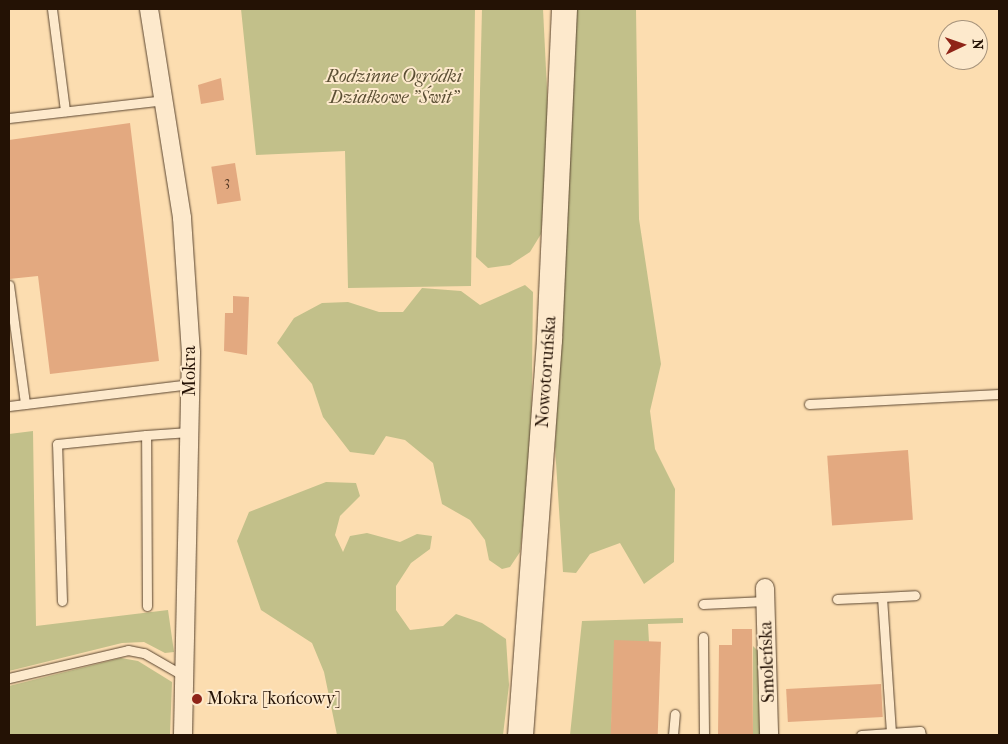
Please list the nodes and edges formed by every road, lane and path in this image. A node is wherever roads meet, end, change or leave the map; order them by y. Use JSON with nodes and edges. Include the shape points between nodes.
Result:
{"nodes":[{"id":1,"x":52,"y":9,"type":"edge"},
{"id":2,"x":150,"y":9,"type":"edge"},
{"id":3,"x":564,"y":9,"type":"edge"},
{"id":4,"x":165,"y":100,"type":"junction"},
{"id":5,"x":65,"y":112,"type":"junction"},
{"id":6,"x":9,"y":118,"type":"edge"},
{"id":7,"x":10,"y":285,"type":"edge"},
{"id":8,"x":190,"y":384,"type":"junction"},
{"id":9,"x":999,"y":394,"type":"edge"},
{"id":10,"x":24,"y":404,"type":"junction"},
{"id":11,"x":809,"y":404,"type":"dead end"},
{"id":12,"x":9,"y":406,"type":"edge"},
{"id":13,"x":189,"y":432,"type":"junction"},
{"id":14,"x":146,"y":435,"type":"junction"},
{"id":15,"x":765,"y":594,"type":"joint"},
{"id":16,"x":915,"y":595,"type":"dead end"},
{"id":17,"x":882,"y":597,"type":"junction"},
{"id":18,"x":837,"y":599,"type":"dead end"},
{"id":19,"x":62,"y":601,"type":"dead end"},
{"id":20,"x":703,"y":604,"type":"dead end"},
{"id":21,"x":147,"y":606,"type":"dead end"},
{"id":22,"x":703,"y":637,"type":"dead end"},
{"id":23,"x":184,"y":676,"type":"junction"},
{"id":24,"x":9,"y":678,"type":"edge"},
{"id":25,"x":675,"y":714,"type":"dead end"},
{"id":26,"x":890,"y":733,"type":"junction"},
{"id":27,"x":183,"y":735,"type":"edge"},
{"id":28,"x":520,"y":735,"type":"edge"},
{"id":29,"x":674,"y":735,"type":"edge"},
{"id":30,"x":704,"y":735,"type":"edge"},
{"id":31,"x":769,"y":735,"type":"edge"},
{"id":32,"x":861,"y":735,"type":"edge"},
{"id":33,"x":921,"y":735,"type":"edge"}],
"edges":[{"from":1,"to":5,"type":"lane"},
{"from":2,"to":4,"type":"street","name":"Mokra"},
{"from":3,"to":28,"type":"main road","name":"Nowotoruńska","via":[[549,339]]},
{"from":4,"to":5,"type":"lane"},
{"from":4,"to":8,"type":"street","name":"Mokra","via":[[185,252]]},
{"from":5,"to":6,"type":"lane"},
{"from":7,"to":10,"type":"lane"},
{"from":8,"to":10,"type":"lane"},
{"from":8,"to":13,"type":"street","name":"Mokra"},
{"from":9,"to":11,"type":"lane"},
{"from":10,"to":12,"type":"lane"},
{"from":13,"to":14,"type":"lane"},
{"from":13,"to":23,"type":"street","name":"Mokra"},
{"from":14,"to":19,"type":"lane","via":[[57,444]]},
{"from":14,"to":21,"type":"lane"},
{"from":15,"to":20,"type":"lane"},
{"from":15,"to":31,"type":"street","name":"Smoleńska"},
{"from":16,"to":17,"type":"lane"},
{"from":17,"to":18,"type":"lane"},
{"from":17,"to":26,"type":"lane"},
{"from":22,"to":30,"type":"lane"},
{"from":23,"to":24,"type":"lane","via":[[144,653],[128,650]]},
{"from":23,"to":27,"type":"street","name":"Mokra"},
{"from":25,"to":29,"type":"lane"},
{"from":26,"to":32,"type":"lane"},
{"from":26,"to":33,"type":"lane","via":[[920,731]]}]}
